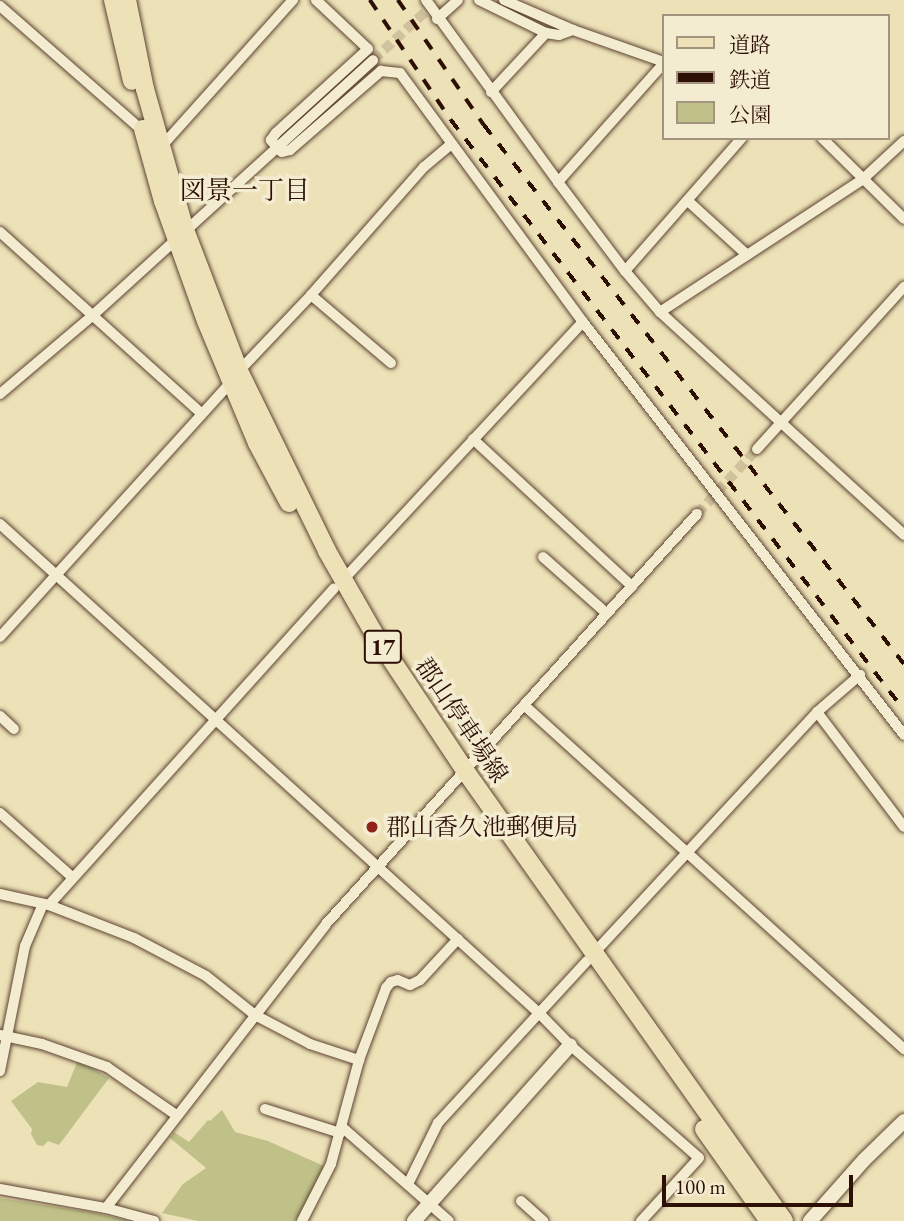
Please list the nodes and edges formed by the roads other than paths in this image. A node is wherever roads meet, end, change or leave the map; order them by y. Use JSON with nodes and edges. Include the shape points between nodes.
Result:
{"nodes":[{"id":1,"x":113,"y":0,"type":"edge"},
{"id":2,"x":127,"y":0,"type":"edge"},
{"id":3,"x":293,"y":0,"type":"edge"},
{"id":4,"x":316,"y":0,"type":"edge"},
{"id":5,"x":458,"y":0,"type":"edge"},
{"id":6,"x":479,"y":0,"type":"edge"},
{"id":7,"x":504,"y":0,"type":"edge"},
{"id":8,"x":433,"y":1,"type":"edge"},
{"id":9,"x":0,"y":6,"type":"edge"},
{"id":10,"x":438,"y":19,"type":"junction"},
{"id":11,"x":573,"y":30,"type":"junction"},
{"id":12,"x":545,"y":33,"type":"junction"},
{"id":13,"x":368,"y":49,"type":"junction"},
{"id":14,"x":373,"y":60,"type":"tunnel mouth"},
{"id":15,"x":662,"y":62,"type":"edge"},
{"id":16,"x":662,"y":65,"type":"edge"},
{"id":17,"x":381,"y":71,"type":"junction"},
{"id":18,"x":491,"y":92,"type":"junction"},
{"id":19,"x":144,"y":132,"type":"junction"},
{"id":20,"x":740,"y":140,"type":"edge"},
{"id":21,"x":824,"y":140,"type":"edge"},
{"id":22,"x":904,"y":141,"type":"edge"},
{"id":23,"x":450,"y":145,"type":"junction"},
{"id":24,"x":161,"y":146,"type":"junction"},
{"id":25,"x":277,"y":148,"type":"junction"},
{"id":26,"x":863,"y":179,"type":"junction"},
{"id":27,"x":558,"y":182,"type":"junction"},
{"id":28,"x":688,"y":201,"type":"junction"},
{"id":29,"x":904,"y":219,"type":"edge"},
{"id":30,"x":0,"y":232,"type":"edge"},
{"id":31,"x":180,"y":235,"type":"junction"},
{"id":32,"x":746,"y":254,"type":"junction"},
{"id":33,"x":625,"y":271,"type":"junction"},
{"id":34,"x":904,"y":287,"type":"edge"},
{"id":35,"x":311,"y":295,"type":"junction"},
{"id":36,"x":660,"y":312,"type":"junction"},
{"id":37,"x":92,"y":316,"type":"junction"},
{"id":38,"x":583,"y":323,"type":"junction"},
{"id":39,"x":391,"y":363,"type":"dead end"},
{"id":40,"x":235,"y":377,"type":"junction"},
{"id":41,"x":0,"y":394,"type":"edge"},
{"id":42,"x":201,"y":413,"type":"junction"},
{"id":43,"x":780,"y":422,"type":"junction"},
{"id":44,"x":473,"y":439,"type":"junction"},
{"id":45,"x":757,"y":449,"type":"tunnel mouth"},
{"id":46,"x":697,"y":514,"type":"tunnel mouth"},
{"id":47,"x":0,"y":524,"type":"edge"},
{"id":48,"x":904,"y":535,"type":"edge"},
{"id":49,"x":543,"y":557,"type":"dead end"},
{"id":50,"x":55,"y":575,"type":"junction"},
{"id":51,"x":339,"y":584,"type":"junction"},
{"id":52,"x":632,"y":586,"type":"junction"},
{"id":53,"x":606,"y":613,"type":"junction"},
{"id":54,"x":0,"y":637,"type":"edge"},
{"id":55,"x":860,"y":675,"type":"junction"},
{"id":56,"x":524,"y":705,"type":"junction"},
{"id":57,"x":817,"y":712,"type":"junction"},
{"id":58,"x":0,"y":716,"type":"edge"},
{"id":59,"x":217,"y":719,"type":"junction"},
{"id":60,"x":15,"y":729,"type":"dead end"},
{"id":61,"x":904,"y":735,"type":"edge"},
{"id":62,"x":462,"y":775,"type":"junction"},
{"id":63,"x":0,"y":813,"type":"edge"},
{"id":64,"x":904,"y":827,"type":"edge"},
{"id":65,"x":684,"y":853,"type":"junction"},
{"id":66,"x":378,"y":867,"type":"junction"},
{"id":67,"x":72,"y":877,"type":"junction"},
{"id":68,"x":0,"y":894,"type":"edge"},
{"id":69,"x":46,"y":905,"type":"junction"},
{"id":70,"x":458,"y":939,"type":"junction"},
{"id":71,"x":591,"y":956,"type":"junction"},
{"id":72,"x":539,"y":1013,"type":"junction"},
{"id":73,"x":255,"y":1015,"type":"junction"},
{"id":74,"x":4,"y":1036,"type":"edge"},
{"id":75,"x":570,"y":1045,"type":"junction"},
{"id":76,"x":904,"y":1049,"type":"edge"},
{"id":77,"x":359,"y":1060,"type":"junction"},
{"id":78,"x":0,"y":1071,"type":"edge"},
{"id":79,"x":265,"y":1108,"type":"dead end"},
{"id":80,"x":176,"y":1115,"type":"junction"},
{"id":81,"x":904,"y":1121,"type":"edge"},
{"id":82,"x":341,"y":1130,"type":"junction"},
{"id":83,"x":408,"y":1184,"type":"junction"},
{"id":84,"x":0,"y":1189,"type":"edge"},
{"id":85,"x":521,"y":1201,"type":"dead end"},
{"id":86,"x":430,"y":1203,"type":"junction"},
{"id":87,"x":106,"y":1208,"type":"junction"},
{"id":88,"x":154,"y":1221,"type":"edge"},
{"id":89,"x":302,"y":1221,"type":"edge"},
{"id":90,"x":414,"y":1221,"type":"edge"},
{"id":91,"x":449,"y":1221,"type":"edge"},
{"id":92,"x":543,"y":1221,"type":"edge"},
{"id":93,"x":641,"y":1221,"type":"edge"},
{"id":94,"x":769,"y":1221,"type":"edge"},
{"id":95,"x":784,"y":1221,"type":"edge"},
{"id":96,"x":810,"y":1221,"type":"edge"}],
"edges":[{"from":1,"to":19,"type":"main road","name":"郡山停車場線","number":"17"},
{"from":2,"to":24,"type":"main road","name":"郡山停車場線","number":"17"},
{"from":3,"to":24,"type":"street"},
{"from":4,"to":13,"type":"street"},
{"from":5,"to":10,"type":"street"},
{"from":6,"to":12,"type":"street"},
{"from":7,"to":11,"type":"street"},
{"from":8,"to":10,"type":"street"},
{"from":9,"to":19,"type":"street"},
{"from":10,"to":18,"type":"street"},
{"from":11,"to":12,"type":"street"},
{"from":11,"to":15,"type":"street"},
{"from":12,"to":18,"type":"street"},
{"from":13,"to":17,"type":"street"},
{"from":13,"to":25,"type":"street","via":[[276,133],[271,140]]},
{"from":14,"to":25,"type":"street"},
{"from":16,"to":27,"type":"street"},
{"from":17,"to":23,"type":"street","via":[[400,74]]},
{"from":17,"to":25,"type":"street","via":[[290,150]]},
{"from":18,"to":27,"type":"street"},
{"from":19,"to":31,"type":"main road","name":"郡山停車場線","number":"17"},
{"from":20,"to":28,"type":"street"},
{"from":21,"to":26,"type":"street"},
{"from":22,"to":26,"type":"street"},
{"from":23,"to":35,"type":"street"},
{"from":23,"to":38,"type":"street"},
{"from":24,"to":31,"type":"main road","name":"郡山停車場線","number":"17"},
{"from":25,"to":31,"type":"street"},
{"from":26,"to":29,"type":"street"},
{"from":26,"to":32,"type":"street"},
{"from":27,"to":33,"type":"street"},
{"from":28,"to":32,"type":"street"},
{"from":28,"to":33,"type":"street"},
{"from":30,"to":37,"type":"street"},
{"from":31,"to":37,"type":"street"},
{"from":31,"to":40,"type":"main road","name":"郡山停車場線","number":"17"},
{"from":32,"to":36,"type":"street"},
{"from":33,"to":36,"type":"street"},
{"from":34,"to":43,"type":"street"},
{"from":35,"to":39,"type":"street"},
{"from":35,"to":40,"type":"street"},
{"from":36,"to":43,"type":"street"},
{"from":37,"to":41,"type":"street"},
{"from":37,"to":42,"type":"street"},
{"from":38,"to":44,"type":"street"},
{"from":38,"to":55,"type":"street"},
{"from":40,"to":42,"type":"street"},
{"from":40,"to":51,"type":"main road","name":"郡山停車場線","number":"17","via":[[257,443]]},
{"from":42,"to":50,"type":"street"},
{"from":43,"to":45,"type":"street"},
{"from":43,"to":48,"type":"street"},
{"from":44,"to":51,"type":"street"},
{"from":44,"to":52,"type":"street"},
{"from":46,"to":52,"type":"street"},
{"from":47,"to":50,"type":"street"},
{"from":49,"to":53,"type":"street"},
{"from":50,"to":54,"type":"street"},
{"from":50,"to":59,"type":"street"},
{"from":51,"to":59,"type":"street"},
{"from":51,"to":62,"type":"main road","name":"郡山停車場線","number":"17"},
{"from":52,"to":53,"type":"street"},
{"from":53,"to":56,"type":"street"},
{"from":55,"to":57,"type":"street"},
{"from":55,"to":61,"type":"street"},
{"from":56,"to":62,"type":"street"},
{"from":56,"to":65,"type":"street"},
{"from":57,"to":64,"type":"street"},
{"from":57,"to":65,"type":"street"},
{"from":58,"to":60,"type":"street"},
{"from":59,"to":66,"type":"street"},
{"from":59,"to":67,"type":"street"},
{"from":62,"to":66,"type":"street"},
{"from":62,"to":71,"type":"main road","name":"郡山停車場線","number":"17"},
{"from":63,"to":67,"type":"street"},
{"from":65,"to":71,"type":"street"},
{"from":65,"to":76,"type":"street"},
{"from":66,"to":70,"type":"street"},
{"from":66,"to":73,"type":"street","via":[[326,924]]},
{"from":67,"to":69,"type":"street"},
{"from":68,"to":69,"type":"street"},
{"from":69,"to":73,"type":"street","via":[[173,957],[206,976]]},
{"from":69,"to":74,"type":"street","via":[[25,946]]},
{"from":70,"to":72,"type":"street"},
{"from":70,"to":77,"type":"street","via":[[420,980],[410,985],[391,982],[386,988]]},
{"from":71,"to":72,"type":"street"},
{"from":71,"to":94,"type":"main road","name":"郡山停車場線","number":"17"},
{"from":71,"to":95,"type":"main road","name":"郡山停車場線","number":"17"},
{"from":72,"to":75,"type":"street"},
{"from":72,"to":83,"type":"street","via":[[438,1123]]},
{"from":73,"to":77,"type":"street","via":[[310,1044]]},
{"from":73,"to":80,"type":"street"},
{"from":74,"to":78,"type":"street"},
{"from":74,"to":80,"type":"street","via":[[107,1067]]},
{"from":75,"to":86,"type":"street"},
{"from":75,"to":93,"type":"street","via":[[699,1158]]},
{"from":77,"to":82,"type":"street"},
{"from":79,"to":82,"type":"street"},
{"from":80,"to":87,"type":"street"},
{"from":81,"to":96,"type":"street"},
{"from":82,"to":83,"type":"street"},
{"from":82,"to":89,"type":"street","via":[[328,1172]]},
{"from":83,"to":86,"type":"street"},
{"from":84,"to":87,"type":"street"},
{"from":85,"to":92,"type":"street"},
{"from":86,"to":90,"type":"street"},
{"from":86,"to":91,"type":"street"},
{"from":87,"to":88,"type":"street"}]}
